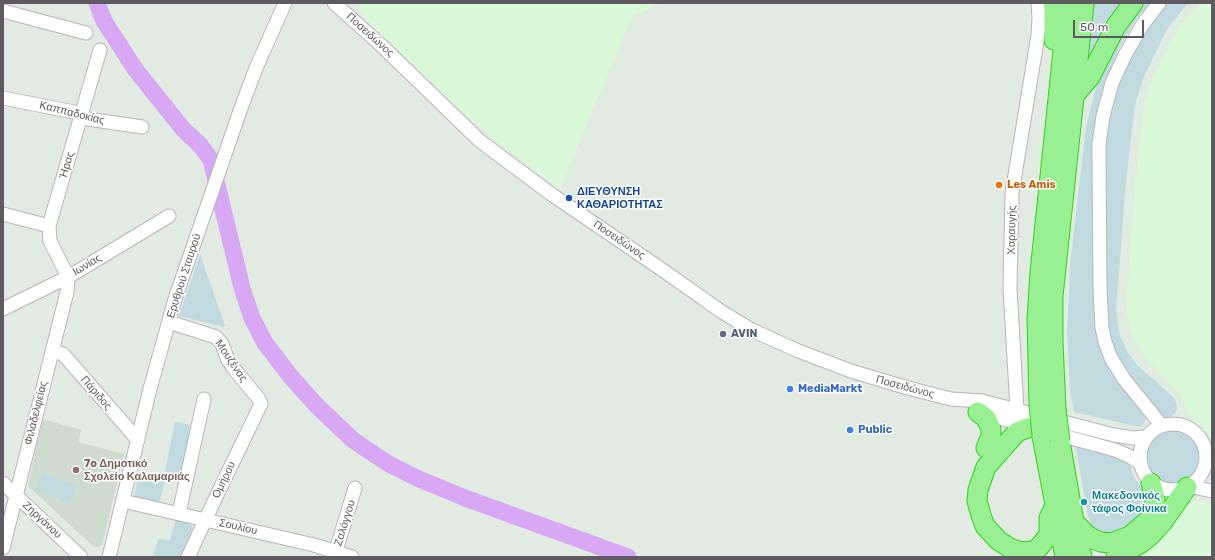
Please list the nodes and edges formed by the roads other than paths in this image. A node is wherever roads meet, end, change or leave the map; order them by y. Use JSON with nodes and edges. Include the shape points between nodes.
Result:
{"nodes":[{"id":1,"x":285,"y":3,"type":"edge"},
{"id":2,"x":334,"y":3,"type":"edge"},
{"id":3,"x":1038,"y":3,"type":"edge"},
{"id":4,"x":1054,"y":3,"type":"edge"},
{"id":5,"x":1068,"y":3,"type":"edge"},
{"id":6,"x":1084,"y":3,"type":"edge"},
{"id":7,"x":1133,"y":3,"type":"edge"},
{"id":8,"x":1159,"y":3,"type":"edge"},
{"id":9,"x":5,"y":11,"type":"edge"},
{"id":10,"x":86,"y":33,"type":"dead end"},
{"id":11,"x":100,"y":50,"type":"dead end"},
{"id":12,"x":1060,"y":84,"type":"junction"},
{"id":13,"x":1074,"y":96,"type":"junction"},
{"id":14,"x":3,"y":98,"type":"edge"},
{"id":15,"x":82,"y":116,"type":"junction"},
{"id":16,"x":142,"y":127,"type":"dead end"},
{"id":17,"x":3,"y":214,"type":"edge"},
{"id":18,"x":169,"y":216,"type":"dead end"},
{"id":19,"x":49,"y":226,"type":"junction"},
{"id":20,"x":68,"y":277,"type":"junction"},
{"id":21,"x":3,"y":309,"type":"edge"},
{"id":22,"x":169,"y":322,"type":"junction"},
{"id":23,"x":52,"y":351,"type":"junction"},
{"id":24,"x":204,"y":399,"type":"dead end"},
{"id":25,"x":951,"y":399,"type":"junction"},
{"id":26,"x":261,"y":404,"type":"joint"},
{"id":27,"x":1047,"y":406,"type":"junction"},
{"id":28,"x":978,"y":412,"type":"junction"},
{"id":29,"x":1015,"y":423,"type":"junction"},
{"id":30,"x":1162,"y":426,"type":"junction"},
{"id":31,"x":1038,"y":432,"type":"junction"},
{"id":32,"x":1146,"y":437,"type":"junction"},
{"id":33,"x":138,"y":440,"type":"junction"},
{"id":34,"x":986,"y":448,"type":"junction"},
{"id":35,"x":1140,"y":463,"type":"junction"},
{"id":36,"x":1209,"y":467,"type":"edge"},
{"id":37,"x":1151,"y":482,"type":"junction"},
{"id":38,"x":3,"y":483,"type":"edge"},
{"id":39,"x":1188,"y":487,"type":"junction"},
{"id":40,"x":355,"y":488,"type":"dead end"},
{"id":41,"x":1212,"y":491,"type":"edge"},
{"id":42,"x":16,"y":495,"type":"junction"},
{"id":43,"x":123,"y":501,"type":"junction"},
{"id":44,"x":1055,"y":506,"type":"junction"},
{"id":45,"x":179,"y":514,"type":"junction"},
{"id":46,"x":205,"y":520,"type":"junction"},
{"id":47,"x":1074,"y":522,"type":"junction"},
{"id":48,"x":3,"y":548,"type":"edge"},
{"id":49,"x":335,"y":555,"type":"edge"},
{"id":50,"x":81,"y":557,"type":"edge"},
{"id":51,"x":109,"y":557,"type":"edge"},
{"id":52,"x":188,"y":557,"type":"edge"},
{"id":53,"x":352,"y":557,"type":"edge"},
{"id":54,"x":1006,"y":557,"type":"edge"},
{"id":55,"x":1064,"y":557,"type":"edge"},
{"id":56,"x":1082,"y":557,"type":"edge"},
{"id":57,"x":1116,"y":557,"type":"edge"}],
"edges":[{"from":1,"to":22,"type":"street","name":"Ερυθρού Σταυρού","via":[[241,108]]},
{"from":2,"to":25,"type":"street","name":"Ποσειδώνος","via":[[480,141],[551,194],[722,312],[752,330],[796,350],[878,379]]},
{"from":3,"to":29,"type":"street","name":"Χαραυγής","via":[[1038,35],[1012,193],[1010,288]]},
{"from":4,"to":12,"type":"highway","via":[[1054,41]]},
{"from":5,"to":12,"type":"highway"},
{"from":6,"to":13,"type":"highway"},
{"from":7,"to":13,"type":"highway","via":[[1116,26],[1090,77]]},
{"from":8,"to":30,"type":"street","via":[[1126,53],[1112,83],[1103,116],[1099,144],[1100,310],[1105,342],[1117,369]]},
{"from":9,"to":10,"type":"street"},
{"from":11,"to":15,"type":"street","name":"Ήρας"},
{"from":12,"to":27,"type":"highway","via":[[1040,272],[1037,332]]},
{"from":13,"to":27,"type":"highway","via":[[1053,296],[1053,359]]},
{"from":14,"to":15,"type":"street","name":"Καππαδοκίας","via":[[74,112]]},
{"from":15,"to":16,"type":"street","name":"Καππαδοκίας"},
{"from":15,"to":19,"type":"street","name":"Ήρας"},
{"from":17,"to":19,"type":"street"},
{"from":18,"to":20,"type":"street","name":"Ιωνίας"},
{"from":19,"to":20,"type":"street","name":"Ήρας","via":[[50,241]]},
{"from":20,"to":21,"type":"street","name":"Ιωνίας"},
{"from":20,"to":23,"type":"street","name":"Φιλαδελφείας","via":[[67,292]]},
{"from":22,"to":26,"type":"street","name":"Μουζένας","via":[[216,337],[234,369]]},
{"from":22,"to":33,"type":"street","name":"Ερυθρού Σταυρού"},
{"from":23,"to":33,"type":"street","name":"Πάριδος","via":[[62,354]]},
{"from":23,"to":42,"type":"street","name":"Φιλαδελφείας"},
{"from":24,"to":45,"type":"street"},
{"from":25,"to":28,"type":"street","name":"Ποσειδώνος"},
{"from":25,"to":29,"type":"street","name":"Ποσειδώνος","via":[[982,401]]},
{"from":26,"to":46,"type":"street","name":"Ομήρου"},
{"from":27,"to":31,"type":"highway","bridge":true},
{"from":27,"to":47,"type":"highway","bridge":true,"via":[[1060,441]]},
{"from":28,"to":29,"type":"street","name":"Ποσειδώνος"},
{"from":28,"to":34,"type":"highway","via":[[986,418],[991,428]]},
{"from":29,"to":31,"type":"highway","via":[[1023,429]]},
{"from":29,"to":32,"type":"street","name":"Ποσειδώνος","via":[[1133,438]]},
{"from":29,"to":34,"type":"highway","via":[[1006,428]]},
{"from":29,"to":44,"type":"highway","via":[[986,467],[978,490],[977,501],[985,526],[999,541],[1010,548],[1032,551],[1049,535],[1049,518]]},
{"from":30,"to":32,"type":"street"},
{"from":30,"to":36,"type":"street","via":[[1178,424],[1196,433],[1205,446]]},
{"from":31,"to":35,"type":"street","via":[[1115,450]]},
{"from":31,"to":44,"type":"highway"},
{"from":32,"to":35,"type":"street","via":[[1140,450]]},
{"from":33,"to":43,"type":"street","name":"Ερυθρού Σταυρού"},
{"from":34,"to":54,"type":"highway","via":[[971,471],[966,494],[969,517],[979,536],[995,551]]},
{"from":35,"to":37,"type":"street","via":[[1143,474]]},
{"from":36,"to":39,"type":"street"},
{"from":37,"to":39,"type":"street","via":[[1158,487],[1171,490]]},
{"from":37,"to":47,"type":"highway","via":[[1155,499],[1154,513],[1130,536],[1111,543],[1101,542],[1087,535]]},
{"from":38,"to":42,"type":"street","name":"Ζηργάνου"},
{"from":39,"to":41,"type":"street"},
{"from":39,"to":57,"type":"highway","via":[[1151,535]]},
{"from":40,"to":49,"type":"street","name":"Ζαλόγγου"},
{"from":42,"to":48,"type":"street","name":"Φιλαδελφείας"},
{"from":42,"to":50,"type":"street","name":"Ζηργάνου"},
{"from":43,"to":45,"type":"street","name":"Σουλίου"},
{"from":43,"to":51,"type":"street","name":"Ερυθρού Σταυρού"},
{"from":44,"to":55,"type":"highway"},
{"from":45,"to":46,"type":"street","name":"Σουλίου"},
{"from":46,"to":49,"type":"street","name":"Σουλίου","via":[[314,545]]},
{"from":46,"to":52,"type":"street","name":"Ομήρου"},
{"from":47,"to":56,"type":"highway"},
{"from":49,"to":53,"type":"street","name":"Σουλίου"}]}
